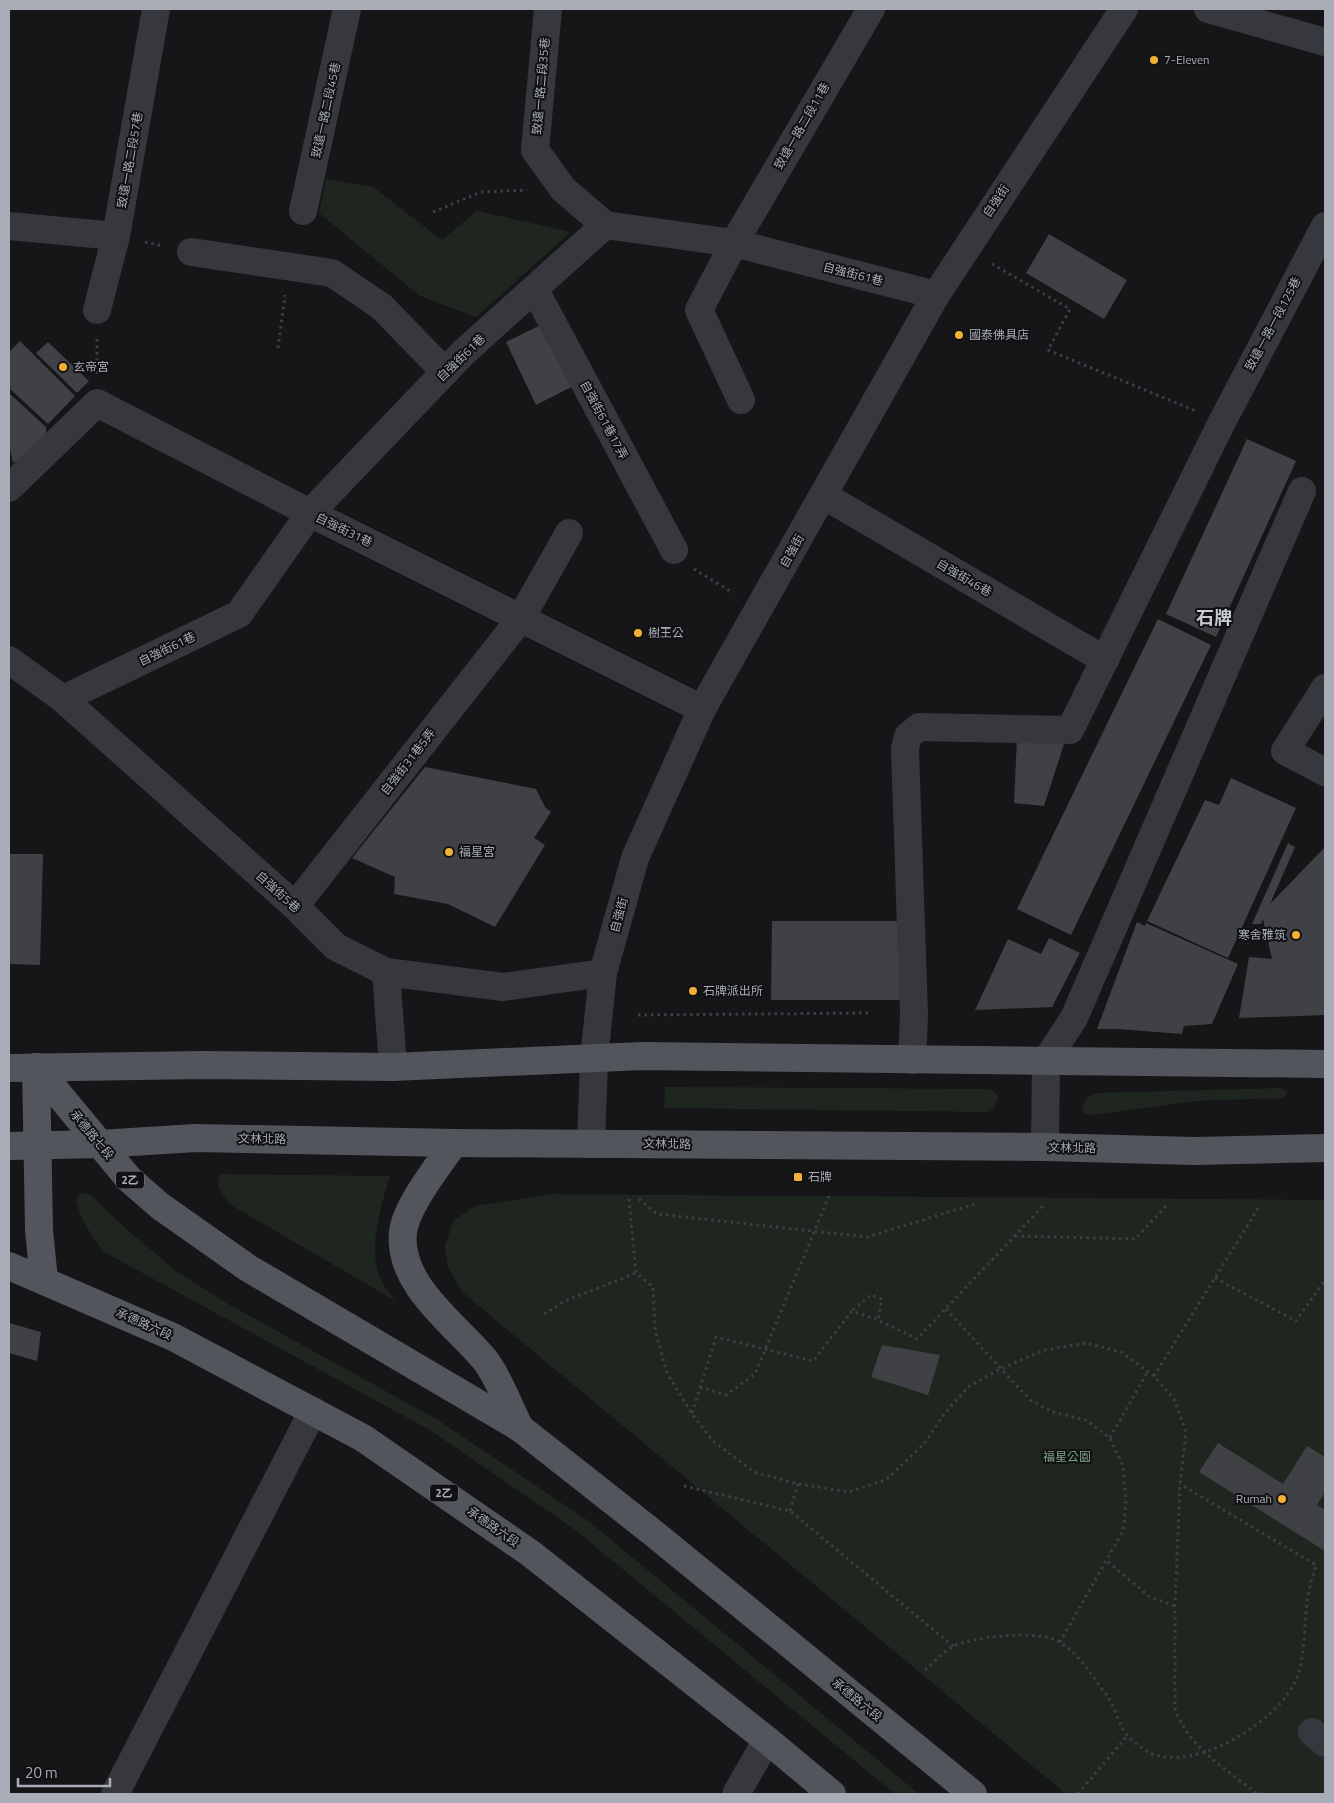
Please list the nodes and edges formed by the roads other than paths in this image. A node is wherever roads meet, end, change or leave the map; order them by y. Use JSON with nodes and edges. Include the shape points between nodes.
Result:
{"nodes":[{"id":1,"x":156,"y":9,"type":"edge"},
{"id":2,"x":347,"y":9,"type":"edge"},
{"id":3,"x":548,"y":9,"type":"edge"},
{"id":4,"x":871,"y":9,"type":"edge"},
{"id":5,"x":1124,"y":9,"type":"edge"},
{"id":6,"x":1208,"y":9,"type":"edge"},
{"id":7,"x":1325,"y":42,"type":"edge"},
{"id":8,"x":303,"y":211,"type":"dead end"},
{"id":9,"x":605,"y":225,"type":"junction"},
{"id":10,"x":9,"y":226,"type":"edge"},
{"id":11,"x":1325,"y":226,"type":"edge"},
{"id":12,"x":116,"y":236,"type":"junction"},
{"id":13,"x":734,"y":244,"type":"junction"},
{"id":14,"x":191,"y":252,"type":"road end"},
{"id":15,"x":535,"y":290,"type":"junction"},
{"id":16,"x":936,"y":295,"type":"junction"},
{"id":17,"x":97,"y":310,"type":"road end"},
{"id":18,"x":445,"y":372,"type":"junction"},
{"id":19,"x":741,"y":400,"type":"dead end"},
{"id":20,"x":9,"y":488,"type":"edge"},
{"id":21,"x":1302,"y":491,"type":"dead end"},
{"id":22,"x":823,"y":496,"type":"junction"},
{"id":23,"x":310,"y":513,"type":"junction"},
{"id":24,"x":569,"y":533,"type":"dead end"},
{"id":25,"x":674,"y":550,"type":"road end"},
{"id":26,"x":521,"y":618,"type":"junction"},
{"id":27,"x":9,"y":660,"type":"edge"},
{"id":28,"x":1105,"y":660,"type":"junction"},
{"id":29,"x":1325,"y":688,"type":"edge"},
{"id":30,"x":63,"y":699,"type":"junction"},
{"id":31,"x":702,"y":709,"type":"junction"},
{"id":32,"x":1325,"y":772,"type":"edge"},
{"id":33,"x":295,"y":906,"type":"junction"},
{"id":34,"x":386,"y":972,"type":"junction"},
{"id":35,"x":603,"y":973,"type":"junction"},
{"id":36,"x":594,"y":1059,"type":"junction"},
{"id":37,"x":912,"y":1060,"type":"junction"},
{"id":38,"x":1046,"y":1061,"type":"junction"},
{"id":39,"x":1325,"y":1064,"type":"edge"},
{"id":40,"x":36,"y":1066,"type":"junction"},
{"id":41,"x":393,"y":1067,"type":"junction"},
{"id":42,"x":9,"y":1068,"type":"edge"},
{"id":43,"x":454,"y":1143,"type":"junction"},
{"id":44,"x":38,"y":1144,"type":"junction"},
{"id":45,"x":99,"y":1144,"type":"junction"},
{"id":46,"x":591,"y":1144,"type":"junction"},
{"id":47,"x":9,"y":1146,"type":"edge"},
{"id":48,"x":1044,"y":1147,"type":"junction"},
{"id":49,"x":1325,"y":1148,"type":"edge"},
{"id":50,"x":9,"y":1266,"type":"edge"},
{"id":51,"x":248,"y":1268,"type":"joint"},
{"id":52,"x":44,"y":1280,"type":"junction"},
{"id":53,"x":313,"y":1411,"type":"junction"},
{"id":54,"x":520,"y":1428,"type":"junction"},
{"id":55,"x":767,"y":1740,"type":"junction"},
{"id":56,"x":115,"y":1794,"type":"edge"},
{"id":57,"x":736,"y":1794,"type":"edge"},
{"id":58,"x":832,"y":1794,"type":"edge"},
{"id":59,"x":973,"y":1794,"type":"edge"}],
"edges":[{"from":1,"to":12,"type":"street","name":"致遠一路二段57巷"},
{"from":2,"to":8,"type":"street","name":"致遠一路二段45巷"},
{"from":3,"to":9,"type":"street","name":"致遠一路二段35巷","via":[[535,150],[563,189]]},
{"from":4,"to":13,"type":"street","name":"致遠一路二段11巷"},
{"from":5,"to":16,"type":"street","name":"自強街"},
{"from":6,"to":7,"type":"street"},
{"from":9,"to":13,"type":"street","name":"自強街61巷"},
{"from":9,"to":15,"type":"street","name":"自強街61巷"},
{"from":10,"to":12,"type":"street"},
{"from":11,"to":28,"type":"street","name":"致遠一路一段125巷","via":[[1222,422]]},
{"from":12,"to":17,"type":"street","name":"致遠一路二段57巷"},
{"from":13,"to":16,"type":"street","name":"自強街61巷"},
{"from":13,"to":19,"type":"street","name":"致遠一路二段11巷","via":[[699,310]]},
{"from":14,"to":18,"type":"street","via":[[332,273],[382,307]]},
{"from":15,"to":18,"type":"street","name":"自強街61巷"},
{"from":15,"to":25,"type":"street","name":"自強街61巷17弄"},
{"from":16,"to":22,"type":"street","name":"自強街"},
{"from":18,"to":23,"type":"street","name":"自強街61巷"},
{"from":20,"to":23,"type":"street","name":"自強街31巷","via":[[97,403]]},
{"from":21,"to":38,"type":"street","via":[[1074,1018]]},
{"from":22,"to":28,"type":"street","name":"自強街46巷"},
{"from":22,"to":31,"type":"street","name":"自強街"},
{"from":23,"to":26,"type":"street","name":"自強街31巷"},
{"from":23,"to":30,"type":"street","name":"自強街61巷","via":[[239,614]]},
{"from":24,"to":26,"type":"street","name":"自強街31巷5弄"},
{"from":26,"to":31,"type":"street","name":"自強街31巷"},
{"from":26,"to":33,"type":"street","name":"自強街31巷5弄"},
{"from":27,"to":30,"type":"street","name":"自強街5巷"},
{"from":28,"to":37,"type":"street","via":[[1070,730],[919,727],[908,736],[905,749],[914,1015]]},
{"from":29,"to":32,"type":"street","via":[[1285,751]]},
{"from":30,"to":33,"type":"street","name":"自強街5巷"},
{"from":31,"to":35,"type":"street","name":"自強街","via":[[635,858]]},
{"from":33,"to":34,"type":"street","name":"自強街5巷","via":[[336,947]]},
{"from":34,"to":35,"type":"street","name":"自強街5巷","via":[[503,987]]},
{"from":34,"to":41,"type":"street"},
{"from":35,"to":36,"type":"street","name":"自強街"},
{"from":36,"to":37,"type":"main road","via":[[642,1056]]},
{"from":36,"to":41,"type":"main road"},
{"from":36,"to":46,"type":"street","name":"自強街"},
{"from":37,"to":38,"type":"main road"},
{"from":38,"to":39,"type":"main road"},
{"from":38,"to":48,"type":"street"},
{"from":40,"to":41,"type":"main road"},
{"from":40,"to":42,"type":"main road"},
{"from":40,"to":44,"type":"main road"},
{"from":40,"to":45,"type":"main road","name":"承德路七段","number":"2乙"},
{"from":43,"to":45,"type":"main road","name":"文林北路","via":[[196,1138]]},
{"from":43,"to":46,"type":"main road","name":"文林北路"},
{"from":43,"to":54,"type":"main road","via":[[418,1194],[403,1231],[405,1262],[430,1301],[486,1362]]},
{"from":44,"to":45,"type":"main road","name":"文林北路"},
{"from":44,"to":47,"type":"main road","name":"文林北路"},
{"from":44,"to":52,"type":"main road","via":[[39,1230]]},
{"from":45,"to":51,"type":"main road","name":"承德路七段","number":"2乙","via":[[129,1179],[160,1206]]},
{"from":46,"to":48,"type":"main road","name":"文林北路"},
{"from":48,"to":49,"type":"main road","name":"文林北路","via":[[1194,1151]]},
{"from":50,"to":52,"type":"main road","name":"承德路六段","number":"2乙"},
{"from":51,"to":54,"type":"main road","name":"承德路六段","number":"2乙"},
{"from":52,"to":53,"type":"main road","name":"承德路六段","number":"2乙","via":[[173,1337]]},
{"from":53,"to":55,"type":"main road","name":"承德路六段","number":"2乙","via":[[363,1438],[530,1553]]},
{"from":53,"to":56,"type":"street"},
{"from":54,"to":59,"type":"main road","name":"承德路六段","number":"2乙"},
{"from":55,"to":57,"type":"street"},
{"from":55,"to":58,"type":"main road","name":"承德路六段","number":"2乙"}]}
